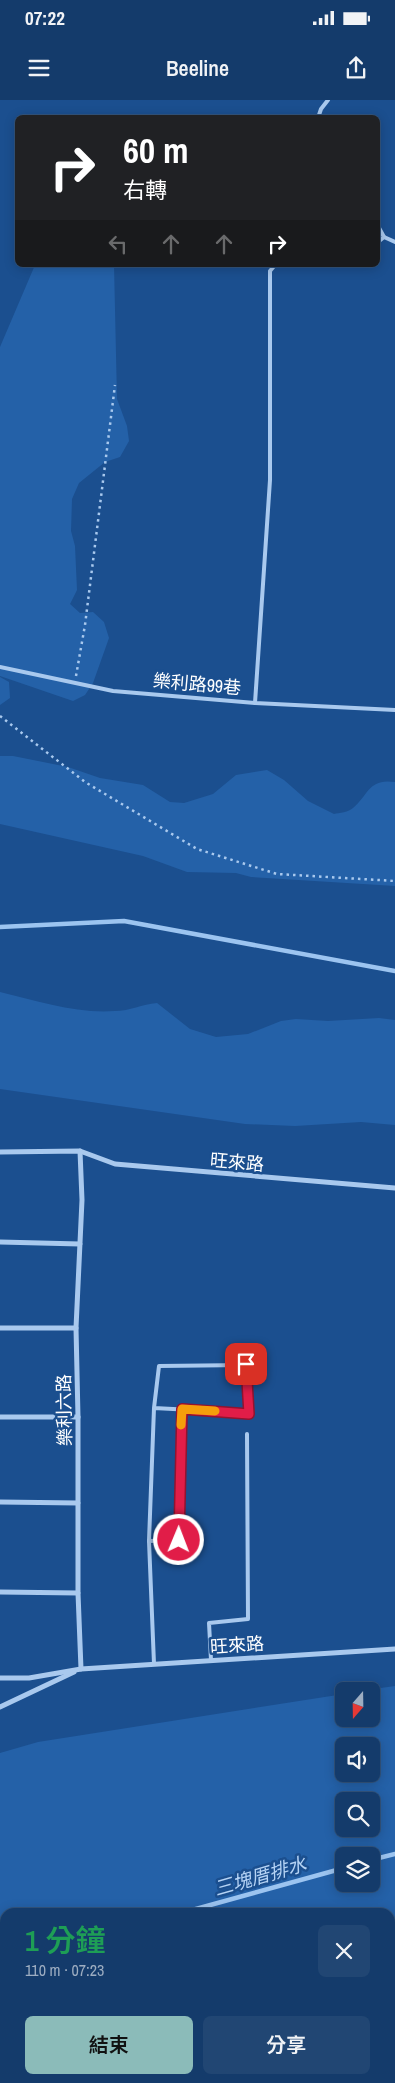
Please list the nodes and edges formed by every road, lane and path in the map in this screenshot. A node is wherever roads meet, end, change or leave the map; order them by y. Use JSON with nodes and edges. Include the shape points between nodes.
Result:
{"nodes":[{"id":1,"x":328,"y":100,"type":"edge"},
{"id":2,"x":319,"y":115,"type":"edge"},
{"id":3,"x":380,"y":230,"type":"edge"},
{"id":4,"x":384,"y":237,"type":"junction"},
{"id":5,"x":380,"y":240,"type":"edge"},
{"id":6,"x":395,"y":242,"type":"edge"},
{"id":7,"x":273,"y":267,"type":"edge"},
{"id":8,"x":115,"y":385,"type":"dead end"},
{"id":9,"x":0,"y":667,"type":"edge"},
{"id":10,"x":74,"y":683,"type":"junction"},
{"id":11,"x":255,"y":703,"type":"junction"},
{"id":12,"x":395,"y":710,"type":"edge"},
{"id":13,"x":0,"y":716,"type":"edge"},
{"id":14,"x":395,"y":881,"type":"edge"},
{"id":15,"x":80,"y":1151,"type":"junction"},
{"id":16,"x":0,"y":1152,"type":"edge"},
{"id":17,"x":395,"y":1188,"type":"edge"},
{"id":18,"x":0,"y":1242,"type":"edge"},
{"id":19,"x":80,"y":1244,"type":"junction"},
{"id":20,"x":0,"y":1328,"type":"edge"},
{"id":21,"x":76,"y":1328,"type":"junction"},
{"id":22,"x":154,"y":1408,"type":"junction"},
{"id":23,"x":182,"y":1409,"type":"junction"},
{"id":24,"x":0,"y":1417,"type":"edge"},
{"id":25,"x":78,"y":1417,"type":"junction"},
{"id":26,"x":247,"y":1434,"type":"dead end"},
{"id":27,"x":0,"y":1502,"type":"edge"},
{"id":28,"x":78,"y":1503,"type":"junction"},
{"id":29,"x":149,"y":1541,"type":"junction"},
{"id":30,"x":0,"y":1592,"type":"edge"},
{"id":31,"x":78,"y":1593,"type":"junction"},
{"id":32,"x":395,"y":1649,"type":"edge"},
{"id":33,"x":211,"y":1660,"type":"junction"},
{"id":34,"x":154,"y":1664,"type":"junction"},
{"id":35,"x":81,"y":1669,"type":"junction"},
{"id":36,"x":0,"y":1678,"type":"edge"},
{"id":37,"x":0,"y":1707,"type":"edge"}],
"edges":[{"from":1,"to":2,"type":"lane"},
{"from":3,"to":4,"type":"lane"},
{"from":4,"to":5,"type":"lane"},
{"from":4,"to":6,"type":"lane"},
{"from":7,"to":11,"type":"lane","via":[[270,271],[270,480]]},
{"from":8,"to":10,"type":"path"},
{"from":9,"to":10,"type":"lane","name":"樂利路99巷"},
{"from":10,"to":11,"type":"lane","name":"樂利路99巷","via":[[113,691]]},
{"from":11,"to":12,"type":"lane","name":"樂利路99巷"},
{"from":13,"to":14,"type":"path","via":[[85,782],[197,849],[277,874]]},
{"from":15,"to":16,"type":"street"},
{"from":15,"to":17,"type":"street","name":"旺來路","via":[[115,1164]]},
{"from":15,"to":19,"type":"street","name":"樂利六路"},
{"from":18,"to":19,"type":"street"},
{"from":19,"to":21,"type":"street","name":"樂利六路"},
{"from":20,"to":21,"type":"street"},
{"from":21,"to":25,"type":"street","name":"樂利六路"},
{"from":22,"to":23,"type":"lane"},
{"from":22,"to":23,"type":"lane","via":[[160,1366],[246,1364],[249,1414]]},
{"from":22,"to":29,"type":"lane"},
{"from":23,"to":29,"type":"lane","via":[[179,1540]]},
{"from":24,"to":25,"type":"street"},
{"from":25,"to":28,"type":"street","name":"樂利六路"},
{"from":26,"to":33,"type":"lane","via":[[248,1619],[209,1623]]},
{"from":27,"to":28,"type":"street"},
{"from":28,"to":31,"type":"street","name":"樂利六路"},
{"from":29,"to":34,"type":"lane"},
{"from":30,"to":31,"type":"street"},
{"from":31,"to":35,"type":"street","name":"樂利六路"},
{"from":32,"to":33,"type":"street","name":"旺來路"},
{"from":33,"to":34,"type":"street","name":"旺來路"},
{"from":34,"to":35,"type":"street","name":"旺來路"},
{"from":35,"to":36,"type":"street","name":"旺來路","via":[[28,1678]]},
{"from":35,"to":37,"type":"street"}]}
